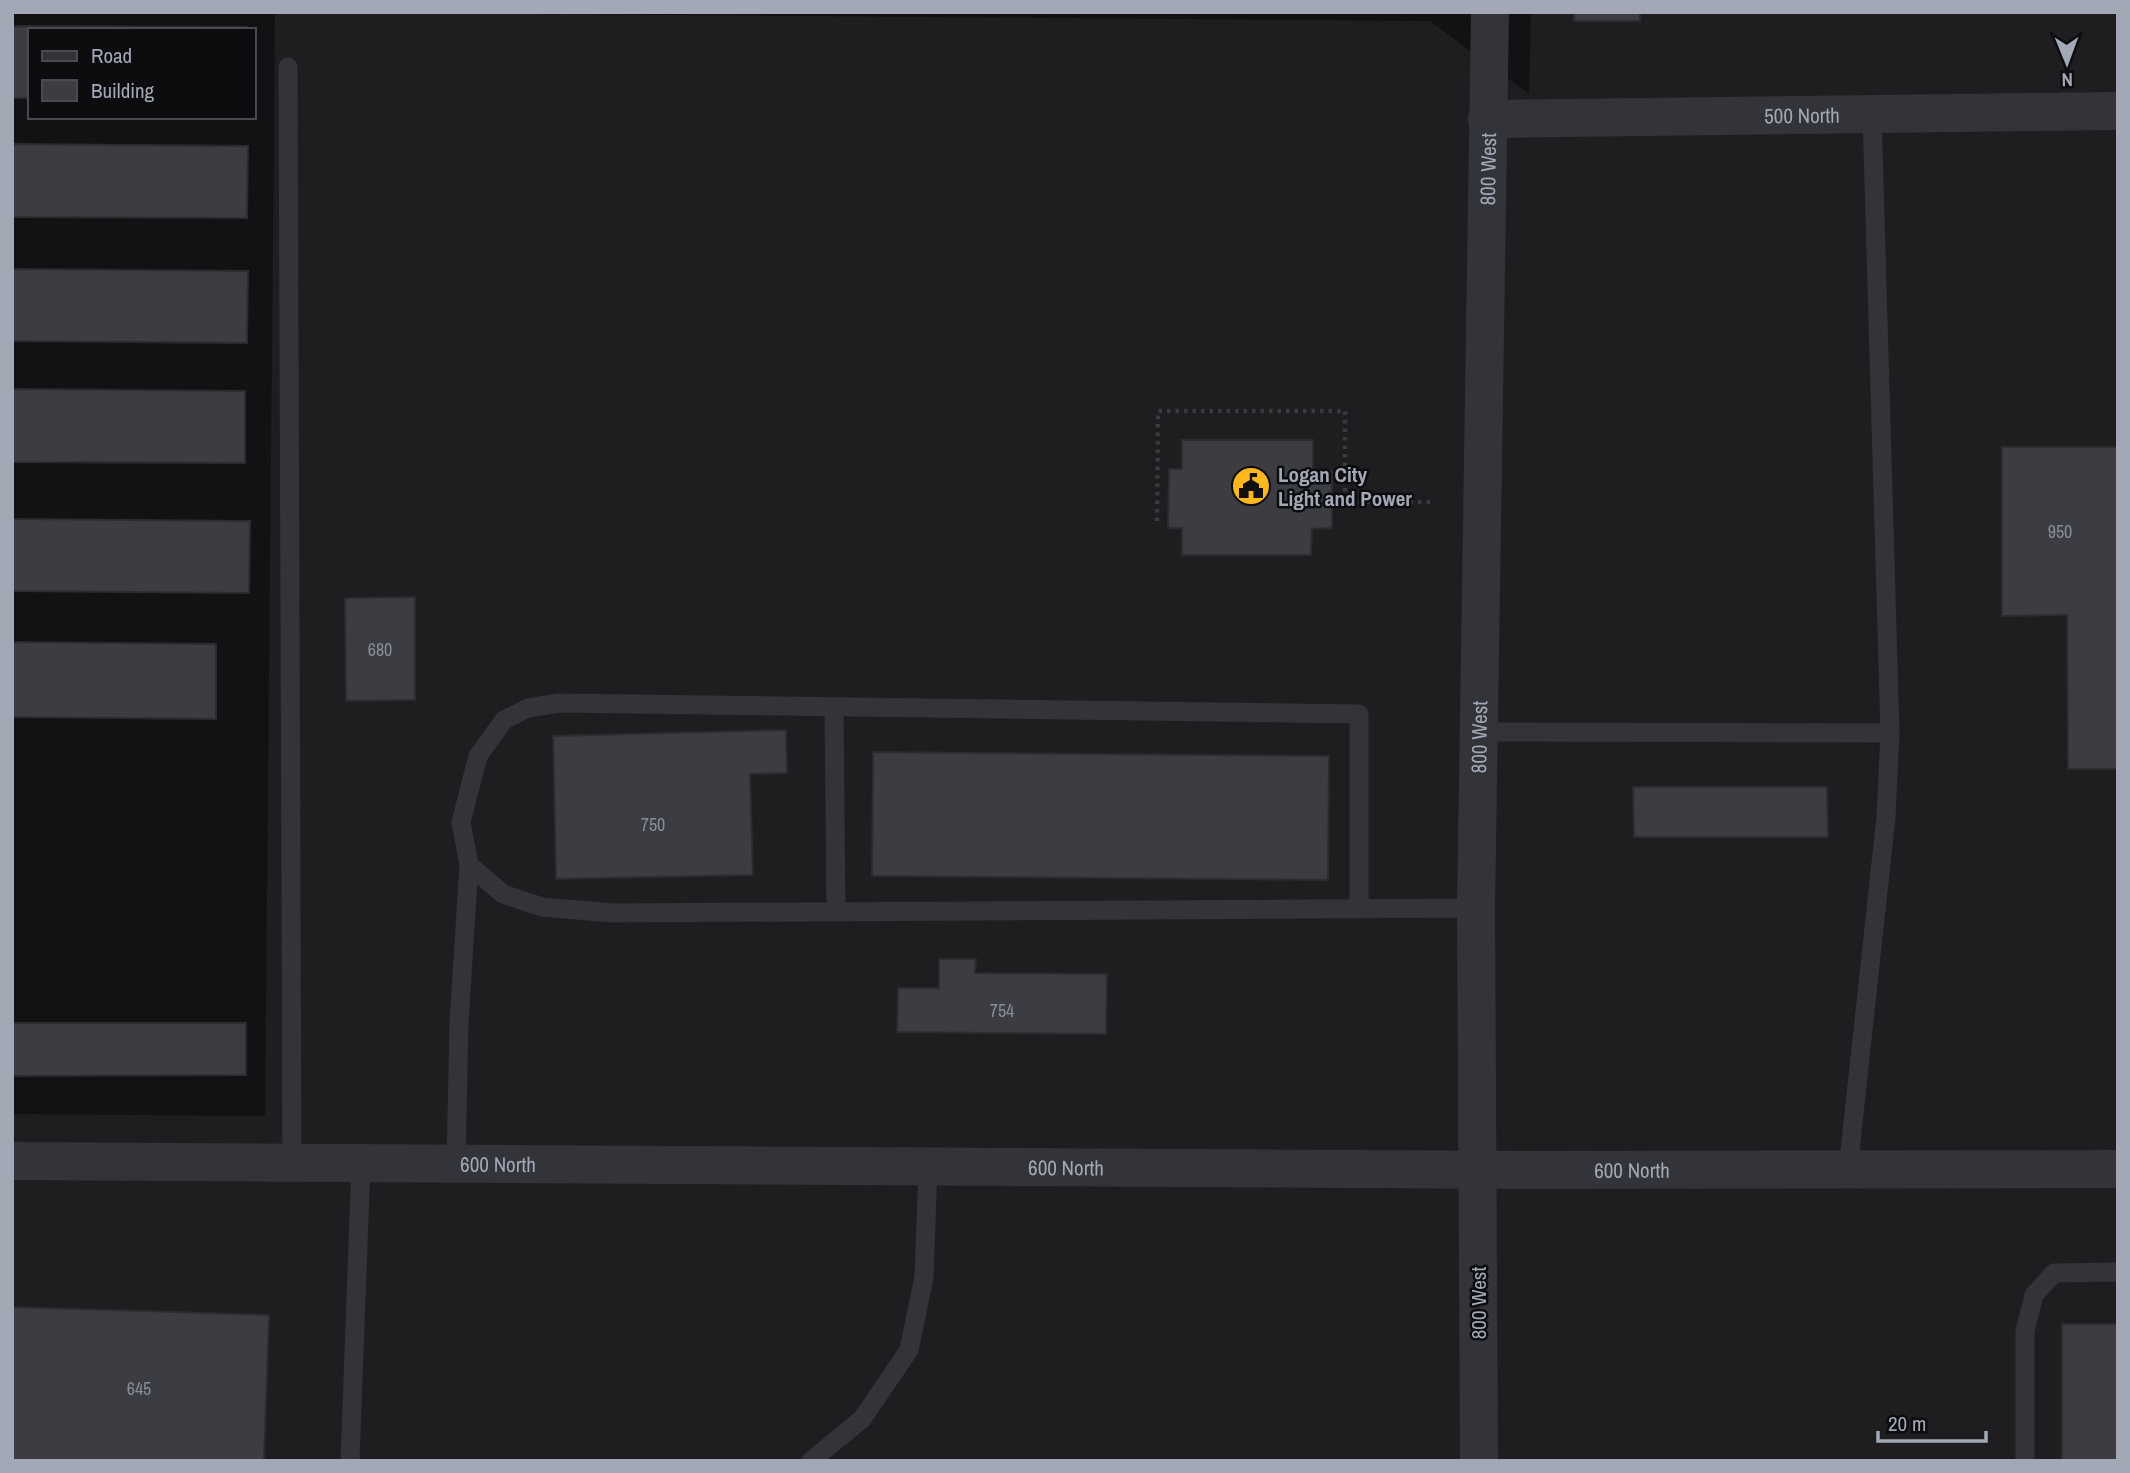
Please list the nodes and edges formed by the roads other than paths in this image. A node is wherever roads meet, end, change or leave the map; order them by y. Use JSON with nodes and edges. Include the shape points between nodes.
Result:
{"nodes":[{"id":1,"x":1490,"y":12,"type":"edge"},
{"id":2,"x":288,"y":67,"type":"dead end"},
{"id":3,"x":2118,"y":111,"type":"edge"},
{"id":4,"x":1872,"y":114,"type":"junction"},
{"id":5,"x":1487,"y":119,"type":"junction"},
{"id":6,"x":834,"y":707,"type":"junction"},
{"id":7,"x":1477,"y":732,"type":"junction"},
{"id":8,"x":1890,"y":733,"type":"junction"},
{"id":9,"x":469,"y":865,"type":"junction"},
{"id":10,"x":1476,"y":908,"type":"junction"},
{"id":11,"x":1359,"y":909,"type":"junction"},
{"id":12,"x":836,"y":912,"type":"junction"},
{"id":13,"x":12,"y":1161,"type":"edge"},
{"id":14,"x":292,"y":1163,"type":"junction"},
{"id":15,"x":361,"y":1163,"type":"junction"},
{"id":16,"x":456,"y":1164,"type":"junction"},
{"id":17,"x":928,"y":1167,"type":"junction"},
{"id":18,"x":1848,"y":1169,"type":"junction"},
{"id":19,"x":2118,"y":1169,"type":"edge"},
{"id":20,"x":1478,"y":1170,"type":"junction"},
{"id":21,"x":2118,"y":1272,"type":"edge"},
{"id":22,"x":350,"y":1461,"type":"edge"},
{"id":23,"x":811,"y":1461,"type":"edge"},
{"id":24,"x":1479,"y":1461,"type":"edge"},
{"id":25,"x":2025,"y":1461,"type":"edge"}],
"edges":[{"from":1,"to":5,"type":"street","name":"800 West"},
{"from":2,"to":14,"type":"lane"},
{"from":3,"to":4,"type":"street","name":"500 North"},
{"from":4,"to":5,"type":"street","name":"500 North"},
{"from":4,"to":8,"type":"lane"},
{"from":5,"to":7,"type":"street","name":"800 West"},
{"from":6,"to":9,"type":"lane","via":[[559,703],[528,708],[503,720],[478,756],[461,822]]},
{"from":6,"to":11,"type":"lane","via":[[1359,714]]},
{"from":6,"to":12,"type":"lane"},
{"from":7,"to":8,"type":"lane"},
{"from":7,"to":10,"type":"street","name":"800 West"},
{"from":8,"to":18,"type":"lane","via":[[1886,817]]},
{"from":9,"to":12,"type":"lane","via":[[503,894],[542,907],[612,913]]},
{"from":9,"to":16,"type":"lane"},
{"from":10,"to":11,"type":"lane"},
{"from":10,"to":20,"type":"street","name":"800 West"},
{"from":11,"to":12,"type":"lane"},
{"from":13,"to":14,"type":"street","name":"600 North"},
{"from":14,"to":15,"type":"street","name":"600 North"},
{"from":15,"to":16,"type":"street","name":"600 North"},
{"from":15,"to":22,"type":"lane"},
{"from":16,"to":17,"type":"street","name":"600 North"},
{"from":17,"to":20,"type":"street","name":"600 North"},
{"from":17,"to":23,"type":"lane","via":[[924,1277],[909,1350],[862,1419]]},
{"from":18,"to":19,"type":"street","name":"600 North"},
{"from":18,"to":20,"type":"street","name":"600 North"},
{"from":20,"to":24,"type":"street","name":"800 West"},
{"from":21,"to":25,"type":"lane","via":[[2053,1273],[2035,1295],[2025,1331]]}]}
